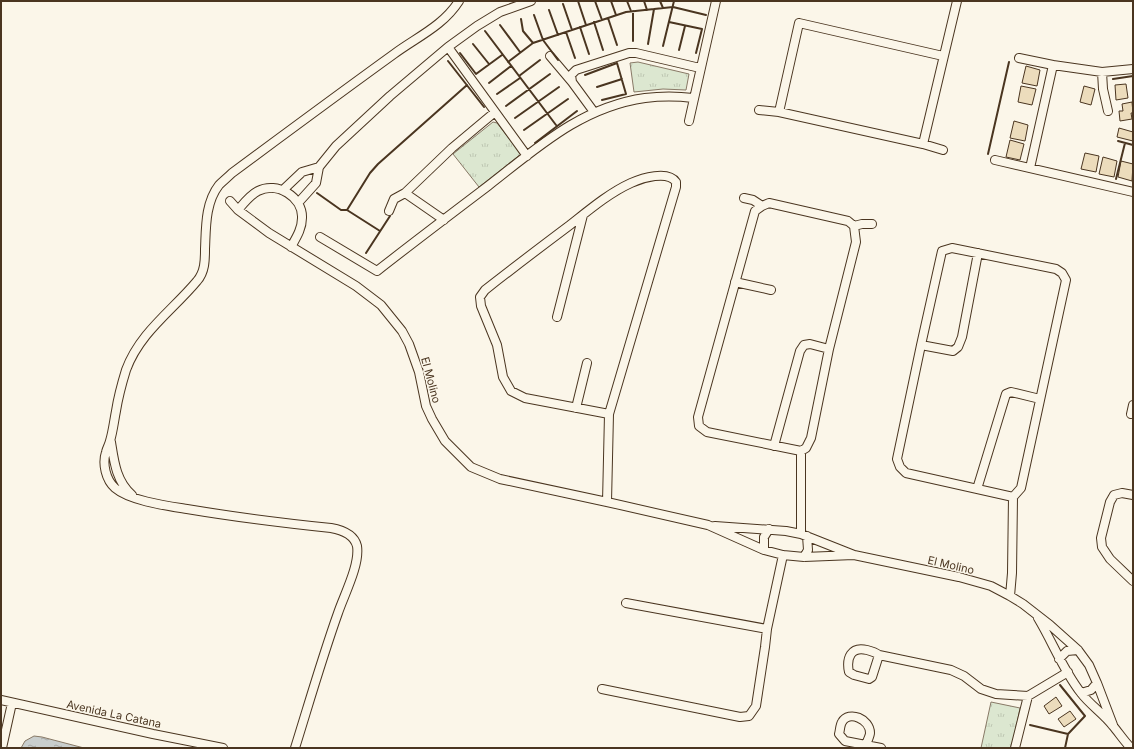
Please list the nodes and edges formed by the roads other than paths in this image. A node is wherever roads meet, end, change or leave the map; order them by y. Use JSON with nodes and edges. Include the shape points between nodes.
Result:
{"nodes":[{"id":1,"x":459,"y":1,"type":"edge"},
{"id":2,"x":531,"y":1,"type":"edge"},
{"id":3,"x":716,"y":1,"type":"edge"},
{"id":4,"x":957,"y":1,"type":"edge"},
{"id":5,"x":448,"y":47,"type":"junction"},
{"id":6,"x":550,"y":56,"type":"dead end"},
{"id":7,"x":943,"y":56,"type":"junction"},
{"id":8,"x":1019,"y":58,"type":"dead end"},
{"id":9,"x":1053,"y":65,"type":"junction"},
{"id":10,"x":700,"y":68,"type":"junction"},
{"id":11,"x":1133,"y":69,"type":"edge"},
{"id":12,"x":1102,"y":72,"type":"junction"},
{"id":13,"x":572,"y":82,"type":"junction"},
{"id":14,"x":693,"y":98,"type":"junction"},
{"id":15,"x":759,"y":110,"type":"dead end"},
{"id":16,"x":1108,"y":111,"type":"dead end"},
{"id":17,"x":495,"y":112,"type":"junction"},
{"id":18,"x":594,"y":112,"type":"junction"},
{"id":19,"x":778,"y":112,"type":"junction"},
{"id":20,"x":689,"y":121,"type":"dead end"},
{"id":21,"x":923,"y":144,"type":"junction"},
{"id":22,"x":943,"y":150,"type":"dead end"},
{"id":23,"x":527,"y":156,"type":"junction"},
{"id":24,"x":995,"y":160,"type":"dead end"},
{"id":25,"x":319,"y":167,"type":"junction"},
{"id":26,"x":1030,"y":168,"type":"junction"},
{"id":27,"x":283,"y":190,"type":"junction"},
{"id":28,"x":1133,"y":192,"type":"edge"},
{"id":29,"x":405,"y":193,"type":"junction"},
{"id":30,"x":744,"y":198,"type":"dead end"},
{"id":31,"x":230,"y":201,"type":"dead end"},
{"id":32,"x":298,"y":203,"type":"junction"},
{"id":33,"x":762,"y":206,"type":"junction"},
{"id":34,"x":238,"y":210,"type":"junction"},
{"id":35,"x":389,"y":211,"type":"dead end"},
{"id":36,"x":583,"y":215,"type":"junction"},
{"id":37,"x":444,"y":220,"type":"junction"},
{"id":38,"x":872,"y":224,"type":"dead end"},
{"id":39,"x":854,"y":226,"type":"junction"},
{"id":40,"x":320,"y":237,"type":"dead end"},
{"id":41,"x":291,"y":247,"type":"junction"},
{"id":42,"x":978,"y":253,"type":"junction"},
{"id":43,"x":735,"y":282,"type":"junction"},
{"id":44,"x":771,"y":290,"type":"dead end"},
{"id":45,"x":557,"y":317,"type":"dead end"},
{"id":46,"x":921,"y":345,"type":"junction"},
{"id":47,"x":829,"y":349,"type":"junction"},
{"id":48,"x":587,"y":363,"type":"dead end"},
{"id":49,"x":1040,"y":399,"type":"junction"},
{"id":50,"x":1133,"y":405,"type":"edge"},
{"id":51,"x":576,"y":408,"type":"junction"},
{"id":52,"x":609,"y":414,"type":"junction"},
{"id":53,"x":1131,"y":414,"type":"dead end"},
{"id":54,"x":774,"y":446,"type":"junction"},
{"id":55,"x":801,"y":451,"type":"junction"},
{"id":56,"x":977,"y":489,"type":"junction"},
{"id":57,"x":1133,"y":495,"type":"edge"},
{"id":58,"x":1013,"y":497,"type":"junction"},
{"id":59,"x":607,"y":502,"type":"junction"},
{"id":60,"x":708,"y":525,"type":"junction"},
{"id":61,"x":769,"y":529,"type":"junction"},
{"id":62,"x":804,"y":535,"type":"junction"},
{"id":63,"x":764,"y":550,"type":"junction"},
{"id":64,"x":783,"y":555,"type":"junction"},
{"id":65,"x":854,"y":555,"type":"junction"},
{"id":66,"x":804,"y":557,"type":"junction"},
{"id":67,"x":1133,"y":581,"type":"edge"},
{"id":68,"x":1010,"y":596,"type":"junction"},
{"id":69,"x":626,"y":603,"type":"dead end"},
{"id":70,"x":1035,"y":614,"type":"junction"},
{"id":71,"x":767,"y":629,"type":"junction"},
{"id":72,"x":1078,"y":650,"type":"junction"},
{"id":73,"x":879,"y":655,"type":"dead end"},
{"id":74,"x":1059,"y":659,"type":"junction"},
{"id":75,"x":1068,"y":672,"type":"junction"},
{"id":76,"x":1097,"y":683,"type":"junction"},
{"id":77,"x":602,"y":689,"type":"dead end"},
{"id":78,"x":1081,"y":694,"type":"junction"},
{"id":79,"x":1028,"y":696,"type":"junction"},
{"id":80,"x":1,"y":700,"type":"edge"},
{"id":81,"x":12,"y":703,"type":"junction"},
{"id":82,"x":1113,"y":725,"type":"junction"},
{"id":83,"x":866,"y":745,"type":"dead end"},
{"id":84,"x":2,"y":748,"type":"edge"},
{"id":85,"x":222,"y":748,"type":"edge"},
{"id":86,"x":294,"y":748,"type":"edge"},
{"id":87,"x":881,"y":748,"type":"edge"},
{"id":88,"x":1015,"y":748,"type":"edge"},
{"id":89,"x":1131,"y":748,"type":"edge"}],
"edges":[{"from":1,"to":86,"type":"street","via":[[452,12],[426,34],[395,53],[232,173],[219,186],[208,211],[204,266],[198,280],[157,323],[134,353],[116,410],[110,441],[118,475],[125,488],[135,497],[166,506],[210,513],[343,530],[355,541],[358,560]]},
{"from":2,"to":5,"type":"street","via":[[500,12]]},
{"from":3,"to":10,"type":"street"},
{"from":4,"to":7,"type":"street"},
{"from":5,"to":17,"type":"street"},
{"from":5,"to":25,"type":"street","via":[[336,146]]},
{"from":6,"to":13,"type":"street"},
{"from":7,"to":19,"type":"street","via":[[799,24]]},
{"from":7,"to":21,"type":"street"},
{"from":8,"to":9,"type":"street"},
{"from":9,"to":12,"type":"street"},
{"from":9,"to":26,"type":"street"},
{"from":10,"to":13,"type":"street","via":[[628,53],[576,70],[571,75]]},
{"from":10,"to":14,"type":"street"},
{"from":11,"to":12,"type":"street"},
{"from":12,"to":16,"type":"street"},
{"from":13,"to":18,"type":"street"},
{"from":14,"to":18,"type":"street","via":[[659,96],[615,104]]},
{"from":14,"to":20,"type":"street"},
{"from":15,"to":19,"type":"street"},
{"from":17,"to":23,"type":"street"},
{"from":17,"to":29,"type":"street","via":[[452,148]]},
{"from":18,"to":23,"type":"street","via":[[559,131]]},
{"from":19,"to":21,"type":"street"},
{"from":21,"to":22,"type":"street"},
{"from":23,"to":37,"type":"street"},
{"from":24,"to":26,"type":"street"},
{"from":25,"to":27,"type":"street","via":[[302,172]]},
{"from":25,"to":32,"type":"street","via":[[316,183]]},
{"from":26,"to":28,"type":"street"},
{"from":27,"to":32,"type":"street"},
{"from":27,"to":34,"type":"street","via":[[273,188],[257,191]]},
{"from":29,"to":35,"type":"street","via":[[394,199]]},
{"from":29,"to":37,"type":"street"},
{"from":30,"to":33,"type":"street"},
{"from":31,"to":34,"type":"street","name":"El Molino"},
{"from":32,"to":41,"type":"street","via":[[302,212],[302,225]]},
{"from":33,"to":39,"type":"street","via":[[769,203],[848,221]]},
{"from":33,"to":43,"type":"street","via":[[755,211]]},
{"from":34,"to":41,"type":"street","name":"El Molino"},
{"from":36,"to":45,"type":"street"},
{"from":36,"to":51,"type":"street","via":[[485,290],[480,297],[481,306],[497,345],[503,377],[511,391],[525,398]]},
{"from":36,"to":52,"type":"street","via":[[632,182],[663,175],[674,178],[676,182]]},
{"from":37,"to":40,"type":"street","via":[[378,271]]},
{"from":38,"to":39,"type":"street"},
{"from":39,"to":47,"type":"street","via":[[856,242]]},
{"from":41,"to":59,"type":"street","name":"El Molino","via":[[356,286],[381,305],[394,320],[409,344],[432,419],[445,441],[465,462],[500,479]]},
{"from":42,"to":46,"type":"street","via":[[952,248],[942,251]]},
{"from":42,"to":46,"type":"street","via":[[958,347],[953,351]]},
{"from":42,"to":49,"type":"street","via":[[1056,269],[1066,280]]},
{"from":43,"to":44,"type":"street"},
{"from":43,"to":54,"type":"street","via":[[698,417],[699,426],[707,432]]},
{"from":46,"to":56,"type":"street","via":[[897,459],[900,467],[906,473]]},
{"from":47,"to":54,"type":"street","via":[[810,344],[804,345],[800,351]]},
{"from":47,"to":55,"type":"street","via":[[811,438],[806,448]]},
{"from":48,"to":51,"type":"street"},
{"from":49,"to":56,"type":"street","via":[[1011,392],[1006,394]]},
{"from":49,"to":58,"type":"street","via":[[1021,488]]},
{"from":50,"to":53,"type":"street"},
{"from":51,"to":52,"type":"street"},
{"from":52,"to":59,"type":"street"},
{"from":54,"to":55,"type":"street"},
{"from":55,"to":62,"type":"street"},
{"from":56,"to":58,"type":"street"},
{"from":57,"to":67,"type":"street","via":[[1114,495],[1101,538],[1102,547],[1110,559]]},
{"from":58,"to":68,"type":"street"},
{"from":59,"to":60,"type":"street","name":"El Molino"},
{"from":60,"to":61,"type":"street","name":"El Molino"},
{"from":60,"to":63,"type":"street","name":"El Molino"},
{"from":61,"to":62,"type":"street","name":"El Molino"},
{"from":61,"to":63,"type":"street","via":[[764,537]]},
{"from":62,"to":65,"type":"street","name":"El Molino"},
{"from":62,"to":66,"type":"street","via":[[808,550]]},
{"from":63,"to":64,"type":"street","name":"El Molino"},
{"from":64,"to":66,"type":"street","name":"El Molino"},
{"from":64,"to":71,"type":"street"},
{"from":65,"to":66,"type":"street","name":"El Molino"},
{"from":65,"to":68,"type":"street","name":"El Molino","via":[[959,577],[991,586]]},
{"from":68,"to":70,"type":"street","name":"El Molino"},
{"from":69,"to":71,"type":"street"},
{"from":70,"to":72,"type":"street","name":"El Molino"},
{"from":70,"to":74,"type":"street","name":"El Molino"},
{"from":71,"to":77,"type":"street","via":[[756,706],[749,716],[740,717]]},
{"from":72,"to":74,"type":"street","via":[[1067,651]]},
{"from":72,"to":76,"type":"street","name":"El Molino","via":[[1089,665]]},
{"from":73,"to":79,"type":"street","via":[[951,670],[981,689],[996,694]]},
{"from":74,"to":75,"type":"street","name":"El Molino"},
{"from":75,"to":78,"type":"street","name":"El Molino"},
{"from":75,"to":79,"type":"street"},
{"from":76,"to":78,"type":"street","via":[[1091,690]]},
{"from":76,"to":82,"type":"street","name":"El Molino"},
{"from":78,"to":82,"type":"street","name":"El Molino"},
{"from":79,"to":88,"type":"street"},
{"from":80,"to":81,"type":"street","name":"Avenida La Catana"},
{"from":81,"to":84,"type":"street"},
{"from":81,"to":85,"type":"street","name":"Avenida La Catana"},
{"from":82,"to":89,"type":"street","name":"El Molino"},
{"from":83,"to":87,"type":"street"}]}
